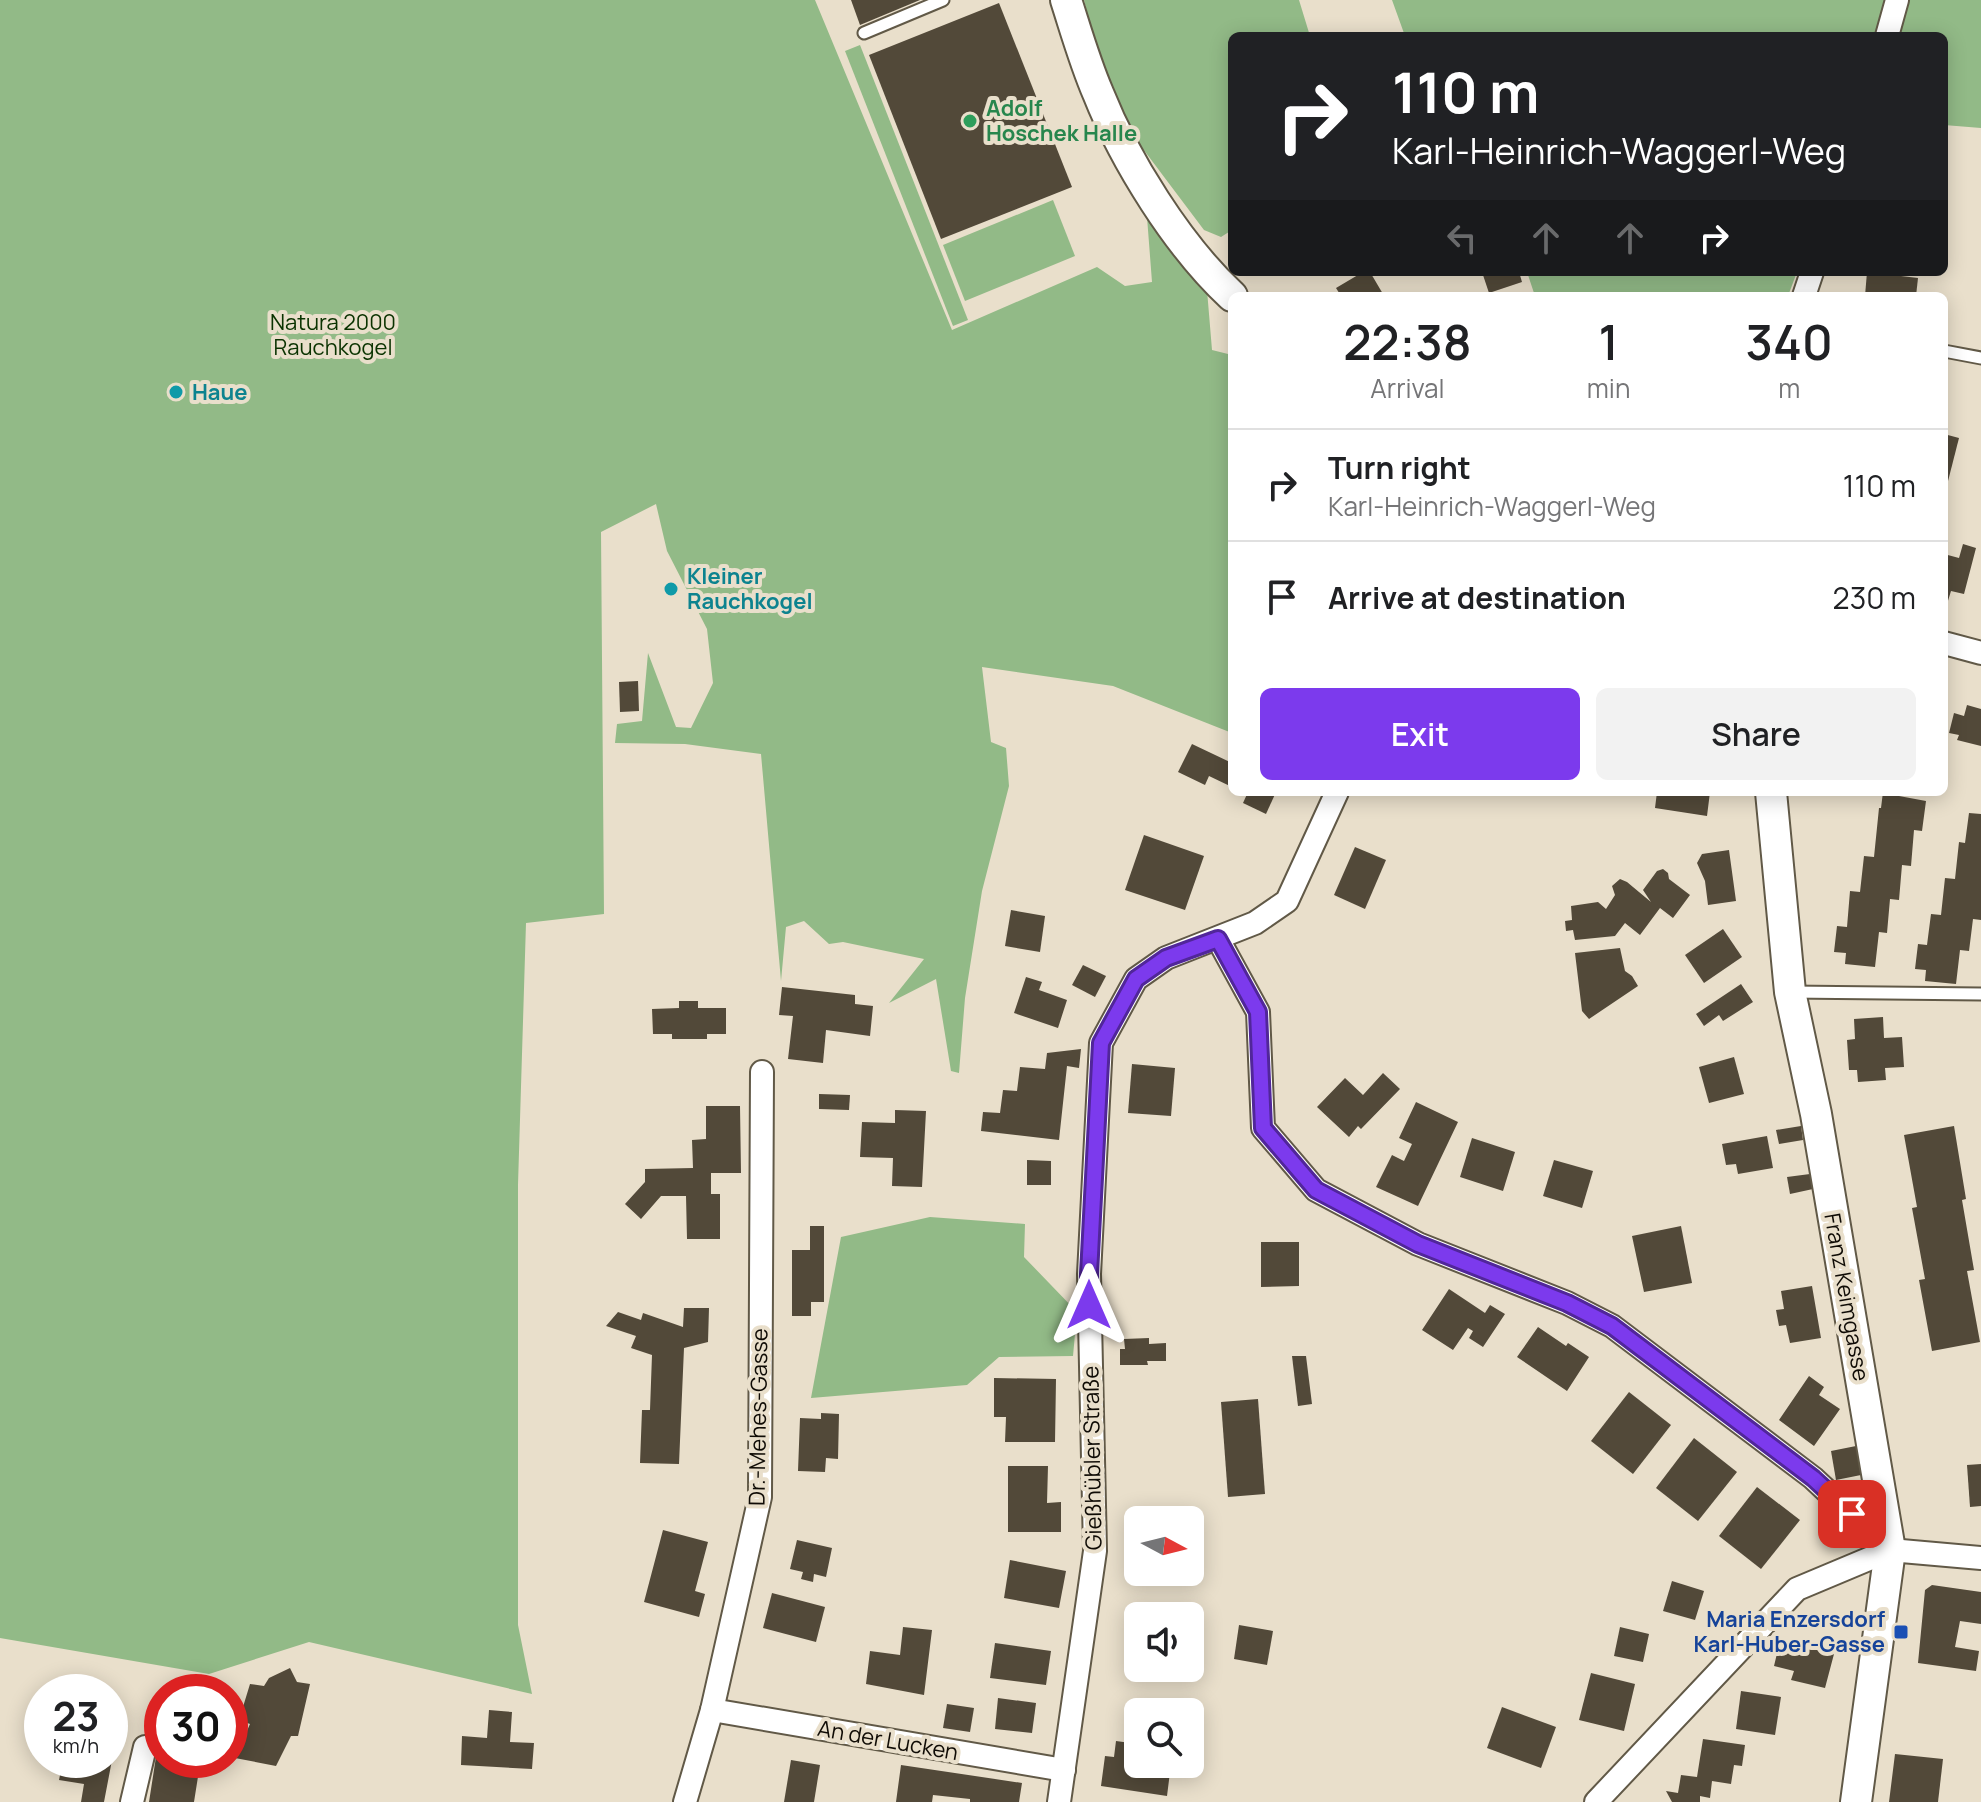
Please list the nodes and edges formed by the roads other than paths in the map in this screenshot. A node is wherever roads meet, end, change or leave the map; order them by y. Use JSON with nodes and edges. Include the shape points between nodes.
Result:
{"nodes":[{"id":1,"x":943,"y":0,"type":"edge"},
{"id":2,"x":1066,"y":0,"type":"edge"},
{"id":3,"x":1897,"y":0,"type":"edge"},
{"id":4,"x":1888,"y":32,"type":"edge"},
{"id":5,"x":864,"y":33,"type":"dead end"},
{"id":6,"x":1228,"y":292,"type":"edge"},
{"id":7,"x":1948,"y":352,"type":"edge"},
{"id":8,"x":1981,"y":358,"type":"edge"},
{"id":9,"x":1948,"y":644,"type":"edge"},
{"id":10,"x":1981,"y":653,"type":"edge"},
{"id":11,"x":1335,"y":796,"type":"edge"},
{"id":12,"x":1771,"y":796,"type":"edge"},
{"id":13,"x":1218,"y":939,"type":"junction"},
{"id":14,"x":1790,"y":992,"type":"junction"},
{"id":15,"x":1981,"y":994,"type":"edge"},
{"id":16,"x":762,"y":1072,"type":"dead end"},
{"id":17,"x":1890,"y":1550,"type":"junction"},
{"id":18,"x":1981,"y":1558,"type":"edge"},
{"id":19,"x":712,"y":1710,"type":"junction"},
{"id":20,"x":144,"y":1751,"type":"edge"},
{"id":21,"x":1064,"y":1770,"type":"junction"},
{"id":22,"x":132,"y":1802,"type":"edge"},
{"id":23,"x":685,"y":1802,"type":"edge"},
{"id":24,"x":1059,"y":1802,"type":"edge"},
{"id":25,"x":1596,"y":1802,"type":"edge"},
{"id":26,"x":1856,"y":1802,"type":"edge"}],
"edges":[{"from":1,"to":5,"type":"lane"},
{"from":2,"to":6,"type":"main road","via":[[1116,134],[1178,235]]},
{"from":3,"to":4,"type":"street"},
{"from":7,"to":8,"type":"lane"},
{"from":9,"to":10,"type":"street"},
{"from":11,"to":13,"type":"street","name":"Gießhübler Straße","via":[[1287,901]]},
{"from":12,"to":14,"type":"main road","name":"Franz Keimgasse"},
{"from":13,"to":17,"type":"street","via":[[1258,1012],[1263,1128],[1316,1190],[1418,1244],[1612,1326],[1813,1478]]},
{"from":13,"to":21,"type":"street","name":"Gießhübler Straße","via":[[1166,958],[1136,979],[1101,1043],[1089,1274],[1095,1551]]},
{"from":14,"to":15,"type":"lane"},
{"from":14,"to":17,"type":"main road","name":"Franz Keimgasse","via":[[1816,1114]]},
{"from":16,"to":19,"type":"street","name":"Dr.-Mehes-Gasse","via":[[760,1497]]},
{"from":17,"to":18,"type":"street"},
{"from":17,"to":25,"type":"street","via":[[1797,1589]]},
{"from":17,"to":26,"type":"main road","name":"Franz Keimgasse"},
{"from":19,"to":21,"type":"street","name":"An der Lucken"},
{"from":19,"to":23,"type":"street","name":"Dr.-Mehes-Gasse"},
{"from":20,"to":22,"type":"street"},
{"from":21,"to":24,"type":"street","name":"Gießhübler Straße"}]}
